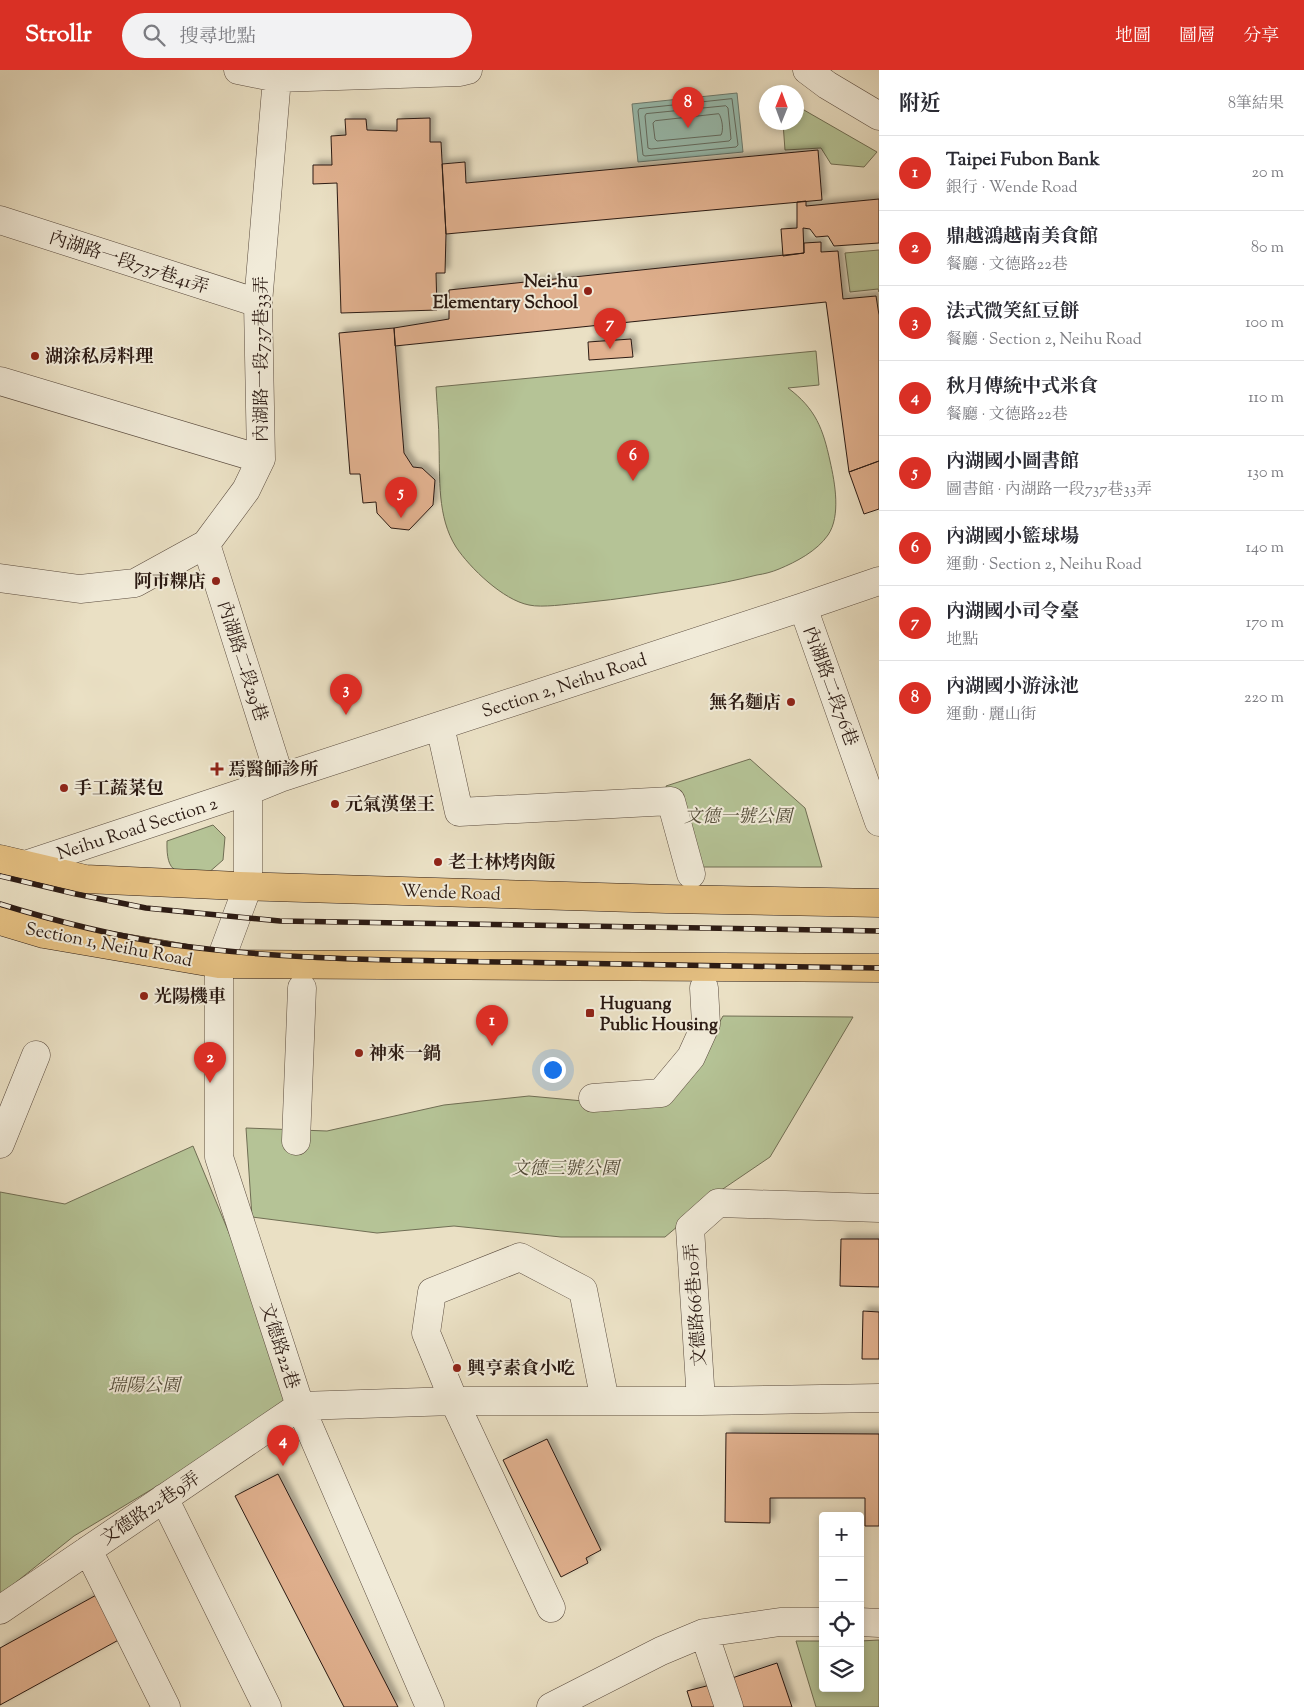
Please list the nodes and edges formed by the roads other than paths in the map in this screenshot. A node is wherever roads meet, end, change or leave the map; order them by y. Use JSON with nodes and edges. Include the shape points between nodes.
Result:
{"nodes":[{"id":1,"x":238,"y":70,"type":"edge"},
{"id":2,"x":468,"y":70,"type":"edge"},
{"id":3,"x":807,"y":70,"type":"edge"},
{"id":4,"x":277,"y":78,"type":"junction"},
{"id":5,"x":879,"y":116,"type":"edge"},
{"id":6,"x":0,"y":220,"type":"edge"},
{"id":7,"x":258,"y":303,"type":"junction"},
{"id":8,"x":0,"y":381,"type":"edge"},
{"id":9,"x":261,"y":459,"type":"junction"},
{"id":10,"x":206,"y":544,"type":"junction"},
{"id":11,"x":0,"y":578,"type":"edge"},
{"id":12,"x":879,"y":581,"type":"edge"},
{"id":13,"x":803,"y":607,"type":"junction"},
{"id":14,"x":440,"y":726,"type":"junction"},
{"id":15,"x":280,"y":778,"type":"junction"},
{"id":16,"x":248,"y":791,"type":"junction"},
{"id":17,"x":879,"y":822,"type":"edge"},
{"id":18,"x":12,"y":862,"type":"edge"},
{"id":19,"x":691,"y":874,"type":"dead end"},
{"id":20,"x":248,"y":886,"type":"junction"},
{"id":21,"x":879,"y":903,"type":"edge"},
{"id":22,"x":0,"y":921,"type":"edge"},
{"id":23,"x":219,"y":964,"type":"junction"},
{"id":24,"x":879,"y":968,"type":"edge"},
{"id":25,"x":302,"y":988,"type":"dead end"},
{"id":26,"x":704,"y":988,"type":"dead end"},
{"id":27,"x":36,"y":1055,"type":"dead end"},
{"id":28,"x":593,"y":1098,"type":"dead end"},
{"id":29,"x":296,"y":1141,"type":"dead end"},
{"id":30,"x":0,"y":1144,"type":"edge"},
{"id":31,"x":879,"y":1208,"type":"edge"},
{"id":32,"x":879,"y":1398,"type":"edge"},
{"id":33,"x":701,"y":1400,"type":"junction"},
{"id":34,"x":454,"y":1401,"type":"junction"},
{"id":35,"x":605,"y":1401,"type":"junction"},
{"id":36,"x":300,"y":1406,"type":"junction"},
{"id":37,"x":164,"y":1498,"type":"junction"},
{"id":38,"x":88,"y":1550,"type":"junction"},
{"id":39,"x":551,"y":1608,"type":"dead end"},
{"id":40,"x":0,"y":1610,"type":"edge"},
{"id":41,"x":819,"y":1622,"type":"edge"},
{"id":42,"x":864,"y":1622,"type":"edge"},
{"id":43,"x":879,"y":1623,"type":"edge"},
{"id":44,"x":704,"y":1633,"type":"junction"},
{"id":45,"x":166,"y":1707,"type":"edge"},
{"id":46,"x":267,"y":1707,"type":"edge"},
{"id":47,"x":430,"y":1707,"type":"edge"},
{"id":48,"x":551,"y":1707,"type":"edge"},
{"id":49,"x":728,"y":1707,"type":"edge"}],
"edges":[{"from":1,"to":4,"type":"street"},
{"from":2,"to":4,"type":"street"},
{"from":3,"to":5,"type":"street"},
{"from":4,"to":7,"type":"street","name":"內湖路一段737巷33弄"},
{"from":6,"to":7,"type":"street","name":"內湖路一段737巷41弄"},
{"from":7,"to":9,"type":"street","name":"內湖路一段737巷33弄"},
{"from":8,"to":9,"type":"street","name":"內湖路一段737巷33弄"},
{"from":9,"to":10,"type":"street","via":[[246,490]]},
{"from":10,"to":11,"type":"street","via":[[135,583],[80,588]]},
{"from":10,"to":15,"type":"street","name":"內湖路二段29巷"},
{"from":12,"to":13,"type":"street","name":"Section 2, Neihu Road"},
{"from":13,"to":14,"type":"street","name":"Section 2, Neihu Road"},
{"from":13,"to":17,"type":"street","name":"內湖路二段76巷"},
{"from":14,"to":15,"type":"street","name":"Section 2, Neihu Road"},
{"from":14,"to":19,"type":"street","via":[[459,812],[671,801]]},
{"from":15,"to":16,"type":"street","name":"Section 2, Neihu Road"},
{"from":16,"to":18,"type":"street","name":"Neihu Road Section 2"},
{"from":16,"to":20,"type":"street"},
{"from":18,"to":20,"type":"main road","name":"Wende Road","via":[[85,879]]},
{"from":20,"to":21,"type":"main road","name":"Wende Road"},
{"from":20,"to":23,"type":"street"},
{"from":22,"to":23,"type":"main road","name":"Section 1, Neihu Road","via":[[44,934]]},
{"from":23,"to":24,"type":"main road"},
{"from":23,"to":36,"type":"street","name":"文德路22巷","via":[[219,1158]]},
{"from":25,"to":29,"type":"street"},
{"from":26,"to":28,"type":"street","via":[[706,1024],[691,1057],[662,1093]]},
{"from":27,"to":30,"type":"street"},
{"from":31,"to":33,"type":"street","name":"文德路66巷10弄","via":[[718,1204],[690,1228]]},
{"from":32,"to":33,"type":"street"},
{"from":33,"to":35,"type":"street"},
{"from":34,"to":35,"type":"street"},
{"from":34,"to":35,"type":"street","via":[[426,1333],[432,1292],[520,1257],[583,1290]]},
{"from":34,"to":36,"type":"street"},
{"from":34,"to":39,"type":"street"},
{"from":36,"to":37,"type":"street","name":"文德路22巷9弄"},
{"from":36,"to":47,"type":"street","name":"文德路22巷"},
{"from":37,"to":38,"type":"street","name":"文德路22巷9弄"},
{"from":37,"to":46,"type":"street"},
{"from":38,"to":40,"type":"street","name":"文德路22巷9弄"},
{"from":38,"to":45,"type":"street"},
{"from":41,"to":44,"type":"street","via":[[780,1622]]},
{"from":42,"to":43,"type":"street"},
{"from":44,"to":48,"type":"street","via":[[661,1651]]},
{"from":44,"to":49,"type":"street"}]}
